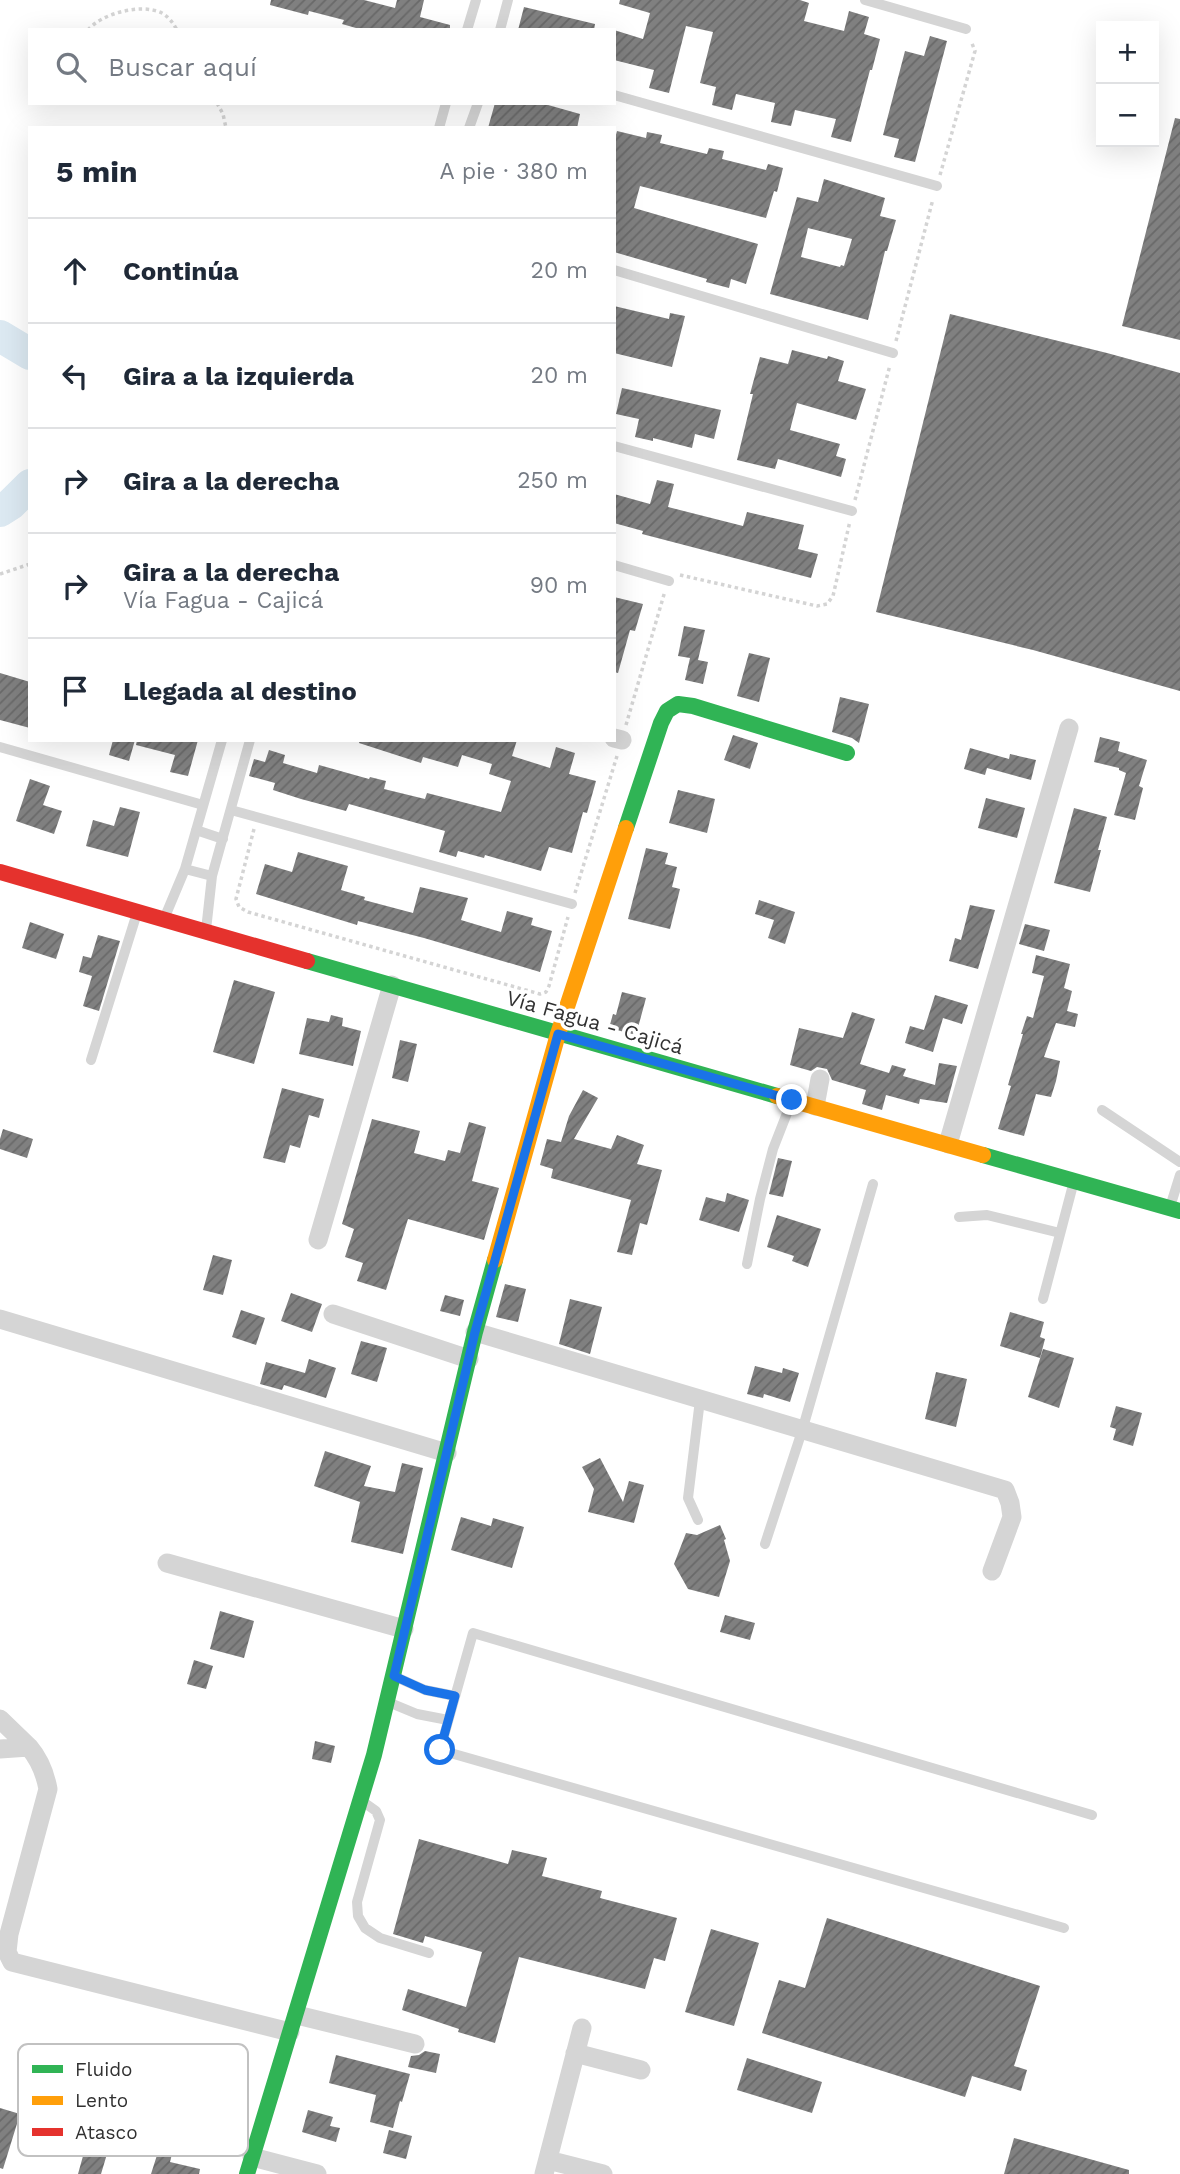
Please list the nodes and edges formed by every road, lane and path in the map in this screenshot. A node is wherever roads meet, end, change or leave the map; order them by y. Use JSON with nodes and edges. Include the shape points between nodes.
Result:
{"nodes":[{"id":1,"x":476,"y":0,"type":"edge"},
{"id":2,"x":508,"y":0,"type":"edge"},
{"id":3,"x":865,"y":0,"type":"edge"},
{"id":4,"x":90,"y":28,"type":"edge"},
{"id":5,"x":176,"y":28,"type":"edge"},
{"id":6,"x":468,"y":28,"type":"edge"},
{"id":7,"x":501,"y":28,"type":"edge"},
{"id":8,"x":966,"y":29,"type":"joint"},
{"id":9,"x":616,"y":96,"type":"edge"},
{"id":10,"x":218,"y":105,"type":"edge"},
{"id":11,"x":445,"y":105,"type":"edge"},
{"id":12,"x":477,"y":105,"type":"edge"},
{"id":13,"x":226,"y":126,"type":"edge"},
{"id":14,"x":440,"y":126,"type":"edge"},
{"id":15,"x":470,"y":126,"type":"edge"},
{"id":16,"x":937,"y":186,"type":"junction"},
{"id":17,"x":616,"y":271,"type":"edge"},
{"id":18,"x":893,"y":352,"type":"junction"},
{"id":19,"x":616,"y":447,"type":"edge"},
{"id":20,"x":852,"y":512,"type":"junction"},
{"id":21,"x":28,"y":565,"type":"edge"},
{"id":22,"x":616,"y":566,"type":"edge"},
{"id":23,"x":0,"y":574,"type":"edge"},
{"id":24,"x":669,"y":581,"type":"junction"},
{"id":25,"x":1069,"y":727,"type":"dead end"},
{"id":26,"x":618,"y":739,"type":"edge"},
{"id":27,"x":221,"y":742,"type":"edge"},
{"id":28,"x":249,"y":742,"type":"edge"},
{"id":29,"x":0,"y":747,"type":"edge"},
{"id":30,"x":847,"y":753,"type":"dead end"},
{"id":31,"x":203,"y":805,"type":"junction"},
{"id":32,"x":231,"y":810,"type":"junction"},
{"id":33,"x":257,"y":817,"type":"junction"},
{"id":34,"x":196,"y":830,"type":"junction"},
{"id":35,"x":223,"y":839,"type":"junction"},
{"id":36,"x":185,"y":869,"type":"junction"},
{"id":37,"x":0,"y":872,"type":"edge"},
{"id":38,"x":212,"y":876,"type":"junction"},
{"id":39,"x":572,"y":904,"type":"junction"},
{"id":40,"x":137,"y":912,"type":"junction"},
{"id":41,"x":164,"y":919,"type":"junction"},
{"id":42,"x":206,"y":931,"type":"junction"},
{"id":43,"x":392,"y":985,"type":"junction"},
{"id":44,"x":558,"y":1034,"type":"junction"},
{"id":45,"x":91,"y":1060,"type":"dead end"},
{"id":46,"x":820,"y":1079,"type":"dead end"},
{"id":47,"x":792,"y":1100,"type":"junction"},
{"id":48,"x":815,"y":1106,"type":"junction"},
{"id":49,"x":1102,"y":1110,"type":"dead end"},
{"id":50,"x":948,"y":1144,"type":"junction"},
{"id":51,"x":1180,"y":1162,"type":"edge"},
{"id":52,"x":1180,"y":1175,"type":"edge"},
{"id":53,"x":1074,"y":1180,"type":"junction"},
{"id":54,"x":873,"y":1184,"type":"dead end"},
{"id":55,"x":1175,"y":1209,"type":"edge"},
{"id":56,"x":959,"y":1217,"type":"dead end"},
{"id":57,"x":1060,"y":1233,"type":"junction"},
{"id":58,"x":318,"y":1240,"type":"dead end"},
{"id":59,"x":747,"y":1264,"type":"dead end"},
{"id":60,"x":1043,"y":1299,"type":"dead end"},
{"id":61,"x":333,"y":1314,"type":"dead end"},
{"id":62,"x":0,"y":1319,"type":"edge"},
{"id":63,"x":475,"y":1332,"type":"junction"},
{"id":64,"x":469,"y":1359,"type":"junction"},
{"id":65,"x":700,"y":1400,"type":"junction"},
{"id":66,"x":802,"y":1431,"type":"junction"},
{"id":67,"x":447,"y":1453,"type":"junction"},
{"id":68,"x":698,"y":1520,"type":"dead end"},
{"id":69,"x":765,"y":1544,"type":"dead end"},
{"id":70,"x":167,"y":1563,"type":"dead end"},
{"id":71,"x":992,"y":1571,"type":"dead end"},
{"id":72,"x":404,"y":1629,"type":"junction"},
{"id":73,"x":394,"y":1676,"type":"junction"},
{"id":74,"x":455,"y":1696,"type":"junction"},
{"id":75,"x":388,"y":1702,"type":"junction"},
{"id":76,"x":0,"y":1719,"type":"edge"},
{"id":77,"x":449,"y":1720,"type":"junction"},
{"id":78,"x":29,"y":1747,"type":"junction"},
{"id":79,"x":0,"y":1749,"type":"edge"},
{"id":80,"x":359,"y":1799,"type":"junction"},
{"id":81,"x":1092,"y":1815,"type":"dead end"},
{"id":82,"x":1064,"y":1928,"type":"dead end"},
{"id":83,"x":429,"y":1953,"type":"dead end"},
{"id":84,"x":293,"y":2023,"type":"junction"},
{"id":85,"x":582,"y":2028,"type":"dead end"},
{"id":86,"x":415,"y":2044,"type":"dead end"},
{"id":87,"x":575,"y":2053,"type":"junction"},
{"id":88,"x":641,"y":2070,"type":"dead end"},
{"id":89,"x":249,"y":2165,"type":"edge"},
{"id":90,"x":546,"y":2167,"type":"edge"},
{"id":91,"x":317,"y":2174,"type":"edge"},
{"id":92,"x":603,"y":2174,"type":"edge"}],
"edges":[{"from":1,"to":6,"type":"lane"},
{"from":2,"to":7,"type":"lane"},
{"from":3,"to":8,"type":"lane"},
{"from":4,"to":5,"type":"path","via":[[107,15],[146,10],[160,12]]},
{"from":8,"to":16,"type":"path","via":[[975,51]]},
{"from":9,"to":16,"type":"lane"},
{"from":10,"to":13,"type":"path"},
{"from":11,"to":14,"type":"lane"},
{"from":12,"to":15,"type":"lane"},
{"from":16,"to":18,"type":"path"},
{"from":17,"to":18,"type":"lane"},
{"from":18,"to":20,"type":"path"},
{"from":19,"to":20,"type":"lane"},
{"from":20,"to":24,"type":"path","via":[[833,597],[827,604],[817,606],[682,574]]},
{"from":21,"to":23,"type":"path"},
{"from":22,"to":24,"type":"lane"},
{"from":24,"to":26,"type":"path"},
{"from":25,"to":50,"type":"street"},
{"from":26,"to":39,"type":"path"},
{"from":27,"to":31,"type":"lane"},
{"from":28,"to":32,"type":"lane"},
{"from":29,"to":31,"type":"lane"},
{"from":30,"to":44,"type":"street","via":[[693,706],[678,704],[667,711]]},
{"from":31,"to":34,"type":"lane"},
{"from":32,"to":33,"type":"lane"},
{"from":32,"to":35,"type":"lane"},
{"from":33,"to":39,"type":"lane"},
{"from":33,"to":39,"type":"path","via":[[236,899],[239,907],[540,994],[549,986]]},
{"from":34,"to":35,"type":"lane"},
{"from":34,"to":36,"type":"lane"},
{"from":35,"to":38,"type":"lane"},
{"from":36,"to":38,"type":"lane"},
{"from":36,"to":41,"type":"lane"},
{"from":37,"to":40,"type":"street","name":"Vía Fagua - Cajicá"},
{"from":38,"to":42,"type":"lane"},
{"from":40,"to":41,"type":"street","name":"Vía Fagua - Cajicá"},
{"from":40,"to":45,"type":"lane"},
{"from":41,"to":42,"type":"street","name":"Vía Fagua - Cajicá"},
{"from":42,"to":43,"type":"street","name":"Vía Fagua - Cajicá"},
{"from":43,"to":44,"type":"street","name":"Vía Fagua - Cajicá"},
{"from":43,"to":58,"type":"street"},
{"from":44,"to":47,"type":"street","name":"Vía Fagua - Cajicá"},
{"from":44,"to":63,"type":"street"},
{"from":46,"to":48,"type":"street"},
{"from":47,"to":48,"type":"street","name":"Vía Fagua - Cajicá"},
{"from":47,"to":59,"type":"lane","via":[[773,1149]]},
{"from":48,"to":50,"type":"street","name":"Vía Fagua - Cajicá"},
{"from":49,"to":51,"type":"lane"},
{"from":50,"to":53,"type":"street","name":"Vía Fagua - Cajicá"},
{"from":52,"to":55,"type":"lane"},
{"from":53,"to":55,"type":"street","name":"Vía Fagua - Cajicá"},
{"from":53,"to":57,"type":"lane"},
{"from":54,"to":66,"type":"lane"},
{"from":56,"to":57,"type":"lane","via":[[987,1215]]},
{"from":57,"to":60,"type":"lane"},
{"from":61,"to":64,"type":"street"},
{"from":62,"to":67,"type":"street"},
{"from":63,"to":64,"type":"street"},
{"from":63,"to":65,"type":"street"},
{"from":64,"to":67,"type":"street"},
{"from":65,"to":66,"type":"street"},
{"from":65,"to":68,"type":"lane","via":[[688,1498]]},
{"from":66,"to":69,"type":"lane"},
{"from":66,"to":71,"type":"street","via":[[1005,1490],[1012,1517]]},
{"from":67,"to":72,"type":"street"},
{"from":70,"to":72,"type":"street"},
{"from":72,"to":73,"type":"street"},
{"from":73,"to":74,"type":"lane","via":[[425,1690]]},
{"from":73,"to":75,"type":"street"},
{"from":74,"to":77,"type":"lane"},
{"from":74,"to":81,"type":"lane","via":[[472,1633]]},
{"from":75,"to":77,"type":"lane"},
{"from":75,"to":80,"type":"street"},
{"from":76,"to":78,"type":"street"},
{"from":77,"to":82,"type":"lane","via":[[440,1750]]},
{"from":78,"to":79,"type":"street"},
{"from":78,"to":84,"type":"street","via":[[37,1756],[48,1789],[9,1934],[6,1952],[12,1962]]},
{"from":80,"to":83,"type":"lane","via":[[376,1811],[380,1820],[356,1902],[358,1916],[365,1928],[380,1938]]},
{"from":80,"to":84,"type":"street"},
{"from":84,"to":86,"type":"street"},
{"from":84,"to":89,"type":"street"},
{"from":85,"to":87,"type":"street"},
{"from":87,"to":88,"type":"street"},
{"from":87,"to":90,"type":"street"},
{"from":89,"to":91,"type":"street"},
{"from":90,"to":92,"type":"street"}]}
